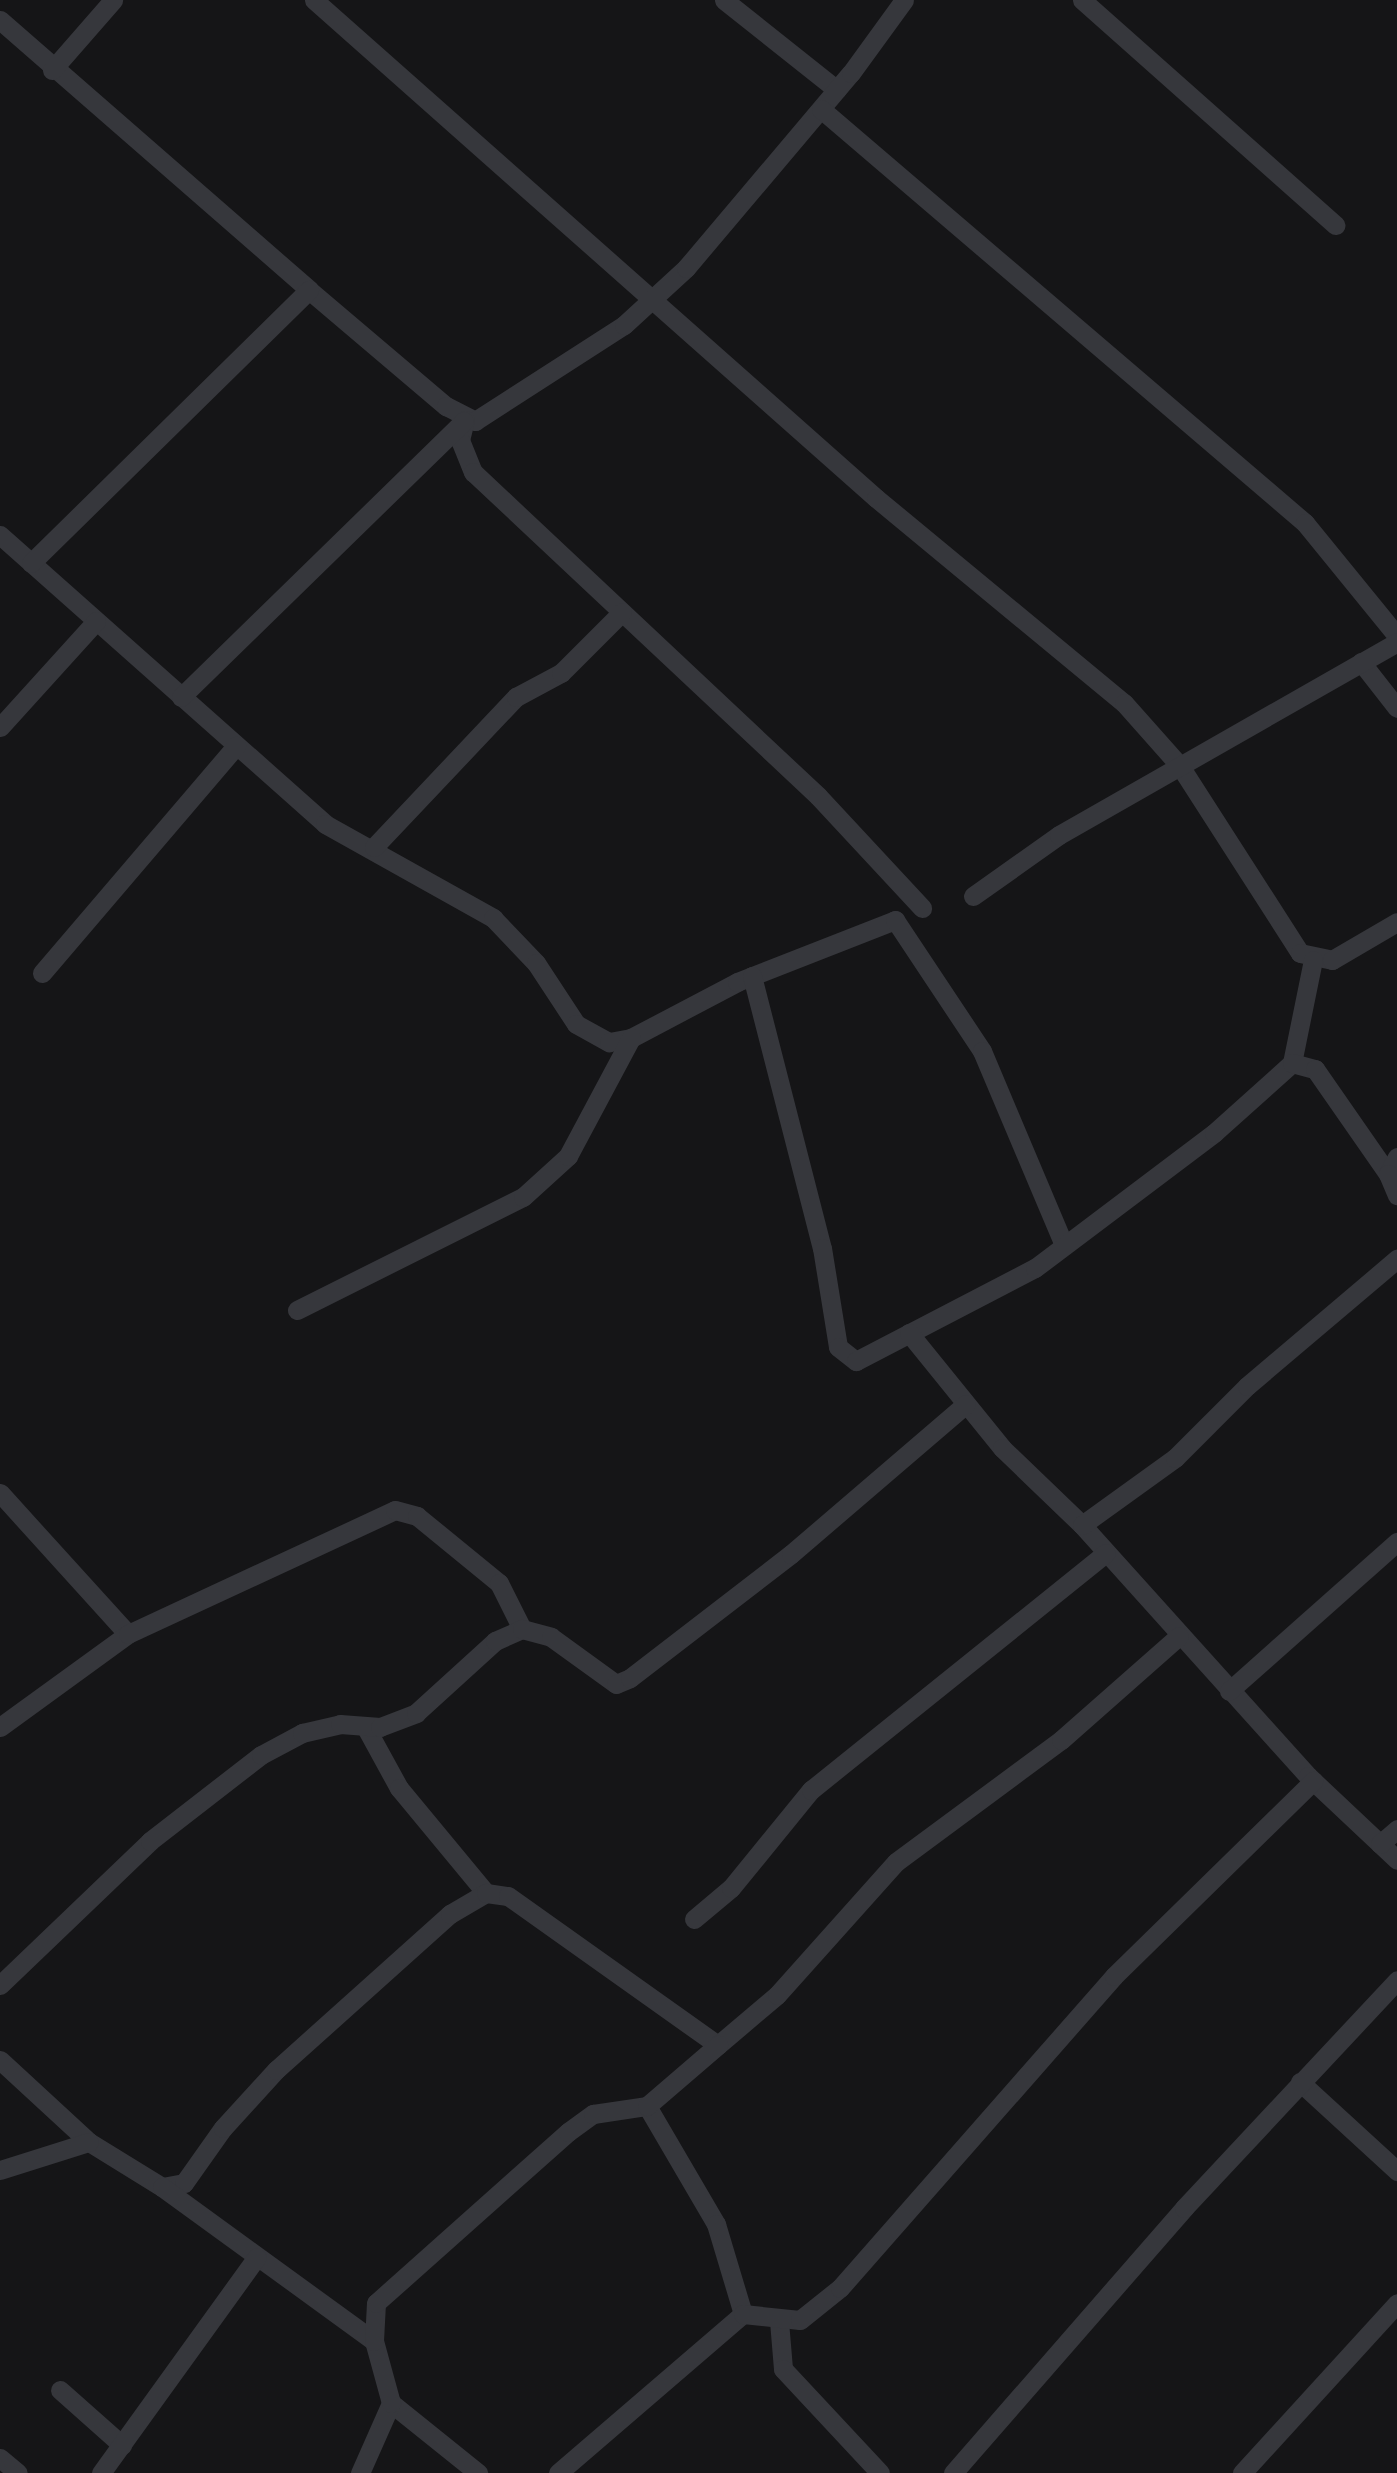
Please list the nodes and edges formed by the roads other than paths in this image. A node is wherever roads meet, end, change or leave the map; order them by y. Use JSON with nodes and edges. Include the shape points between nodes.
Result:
{"nodes":[{"id":1,"x":113,"y":0,"type":"edge"},
{"id":2,"x":314,"y":0,"type":"edge"},
{"id":3,"x":724,"y":0,"type":"edge"},
{"id":4,"x":904,"y":0,"type":"edge"},
{"id":5,"x":1082,"y":0,"type":"edge"},
{"id":6,"x":1,"y":24,"type":"edge"},
{"id":7,"x":52,"y":69,"type":"junction"},
{"id":8,"x":837,"y":90,"type":"junction"},
{"id":9,"x":821,"y":109,"type":"junction"},
{"id":10,"x":1335,"y":225,"type":"dead end"},
{"id":11,"x":309,"y":290,"type":"junction"},
{"id":12,"x":655,"y":297,"type":"junction"},
{"id":13,"x":465,"y":420,"type":"junction"},
{"id":14,"x":0,"y":535,"type":"edge"},
{"id":15,"x":31,"y":564,"type":"junction"},
{"id":16,"x":622,"y":612,"type":"junction"},
{"id":17,"x":96,"y":621,"type":"junction"},
{"id":18,"x":1397,"y":636,"type":"edge"},
{"id":19,"x":1397,"y":642,"type":"edge"},
{"id":20,"x":1361,"y":662,"type":"junction"},
{"id":21,"x":181,"y":697,"type":"junction"},
{"id":22,"x":1397,"y":708,"type":"edge"},
{"id":23,"x":0,"y":727,"type":"edge"},
{"id":24,"x":236,"y":746,"type":"junction"},
{"id":25,"x":1180,"y":766,"type":"junction"},
{"id":26,"x":374,"y":847,"type":"junction"},
{"id":27,"x":973,"y":896,"type":"dead end"},
{"id":28,"x":922,"y":908,"type":"dead end"},
{"id":29,"x":1397,"y":922,"type":"edge"},
{"id":30,"x":1313,"y":960,"type":"junction"},
{"id":31,"x":42,"y":973,"type":"dead end"},
{"id":32,"x":752,"y":976,"type":"junction"},
{"id":33,"x":631,"y":1038,"type":"junction"},
{"id":34,"x":1292,"y":1063,"type":"junction"},
{"id":35,"x":1392,"y":1166,"type":"edge"},
{"id":36,"x":1397,"y":1195,"type":"edge"},
{"id":37,"x":1064,"y":1245,"type":"junction"},
{"id":38,"x":1397,"y":1259,"type":"edge"},
{"id":39,"x":297,"y":1310,"type":"dead end"},
{"id":40,"x":909,"y":1333,"type":"junction"},
{"id":41,"x":966,"y":1404,"type":"junction"},
{"id":42,"x":0,"y":1493,"type":"edge"},
{"id":43,"x":1082,"y":1525,"type":"junction"},
{"id":44,"x":1397,"y":1542,"type":"edge"},
{"id":45,"x":1106,"y":1553,"type":"junction"},
{"id":46,"x":522,"y":1629,"type":"junction"},
{"id":47,"x":128,"y":1634,"type":"junction"},
{"id":48,"x":1179,"y":1636,"type":"junction"},
{"id":49,"x":1229,"y":1691,"type":"junction"},
{"id":50,"x":365,"y":1726,"type":"junction"},
{"id":51,"x":0,"y":1727,"type":"edge"},
{"id":52,"x":1313,"y":1781,"type":"junction"},
{"id":53,"x":1397,"y":1829,"type":"edge"},
{"id":54,"x":1380,"y":1844,"type":"junction"},
{"id":55,"x":1397,"y":1860,"type":"edge"},
{"id":56,"x":486,"y":1893,"type":"junction"},
{"id":57,"x":694,"y":1919,"type":"dead end"},
{"id":58,"x":1397,"y":1980,"type":"edge"},
{"id":59,"x":0,"y":1985,"type":"edge"},
{"id":60,"x":718,"y":2045,"type":"junction"},
{"id":61,"x":0,"y":2060,"type":"edge"},
{"id":62,"x":1300,"y":2082,"type":"junction"},
{"id":63,"x":647,"y":2106,"type":"junction"},
{"id":64,"x":89,"y":2142,"type":"junction"},
{"id":65,"x":0,"y":2171,"type":"edge"},
{"id":66,"x":1397,"y":2171,"type":"edge"},
{"id":67,"x":162,"y":2187,"type":"junction"},
{"id":68,"x":257,"y":2257,"type":"junction"},
{"id":69,"x":1397,"y":2303,"type":"edge"},
{"id":70,"x":743,"y":2314,"type":"junction"},
{"id":71,"x":779,"y":2321,"type":"junction"},
{"id":72,"x":374,"y":2342,"type":"junction"},
{"id":73,"x":60,"y":2389,"type":"dead end"},
{"id":74,"x":391,"y":2403,"type":"junction"},
{"id":75,"x":122,"y":2445,"type":"junction"},
{"id":76,"x":0,"y":2458,"type":"edge"},
{"id":77,"x":18,"y":2473,"type":"edge"},
{"id":78,"x":101,"y":2473,"type":"edge"},
{"id":79,"x":360,"y":2473,"type":"edge"},
{"id":80,"x":478,"y":2473,"type":"edge"},
{"id":81,"x":558,"y":2473,"type":"edge"},
{"id":82,"x":880,"y":2473,"type":"edge"},
{"id":83,"x":953,"y":2473,"type":"edge"},
{"id":84,"x":1242,"y":2473,"type":"edge"}],
"edges":[{"from":1,"to":7,"type":"street"},
{"from":2,"to":12,"type":"street"},
{"from":3,"to":8,"type":"street"},
{"from":4,"to":8,"type":"street"},
{"from":5,"to":10,"type":"street"},
{"from":6,"to":7,"type":"street"},
{"from":7,"to":11,"type":"street"},
{"from":8,"to":9,"type":"street"},
{"from":9,"to":12,"type":"street"},
{"from":9,"to":18,"type":"street","via":[[1306,523]]},
{"from":11,"to":13,"type":"street"},
{"from":11,"to":15,"type":"street"},
{"from":12,"to":13,"type":"street","via":[[505,405]]},
{"from":12,"to":25,"type":"street","via":[[876,498],[1124,703]]},
{"from":13,"to":16,"type":"street","via":[[460,440],[473,472]]},
{"from":13,"to":21,"type":"street"},
{"from":14,"to":15,"type":"street"},
{"from":15,"to":17,"type":"street"},
{"from":16,"to":26,"type":"street","via":[[562,673],[516,697]]},
{"from":16,"to":28,"type":"street","via":[[818,796]]},
{"from":17,"to":21,"type":"street"},
{"from":17,"to":23,"type":"street"},
{"from":19,"to":20,"type":"street"},
{"from":20,"to":22,"type":"street"},
{"from":20,"to":25,"type":"street"},
{"from":21,"to":24,"type":"street"},
{"from":24,"to":26,"type":"street","via":[[325,824]]},
{"from":24,"to":31,"type":"street"},
{"from":25,"to":27,"type":"street","via":[[1059,835]]},
{"from":25,"to":30,"type":"street","via":[[1262,902],[1300,953]]},
{"from":26,"to":33,"type":"street","via":[[493,918],[536,963],[576,1024],[608,1042]]},
{"from":29,"to":30,"type":"street","via":[[1332,960]]},
{"from":30,"to":34,"type":"street"},
{"from":32,"to":33,"type":"street"},
{"from":32,"to":37,"type":"street","via":[[895,920],[982,1051]]},
{"from":32,"to":40,"type":"street","via":[[822,1248],[840,1353],[856,1361]]},
{"from":33,"to":39,"type":"street","via":[[568,1156],[523,1197]]},
{"from":34,"to":35,"type":"street","via":[[1315,1069]]},
{"from":34,"to":37,"type":"street","via":[[1214,1133]]},
{"from":35,"to":36,"type":"street"},
{"from":37,"to":40,"type":"street","via":[[1035,1268]]},
{"from":38,"to":43,"type":"street","via":[[1266,1369],[1175,1458]]},
{"from":40,"to":41,"type":"street"},
{"from":41,"to":43,"type":"street"},
{"from":41,"to":46,"type":"street","via":[[791,1554],[630,1678],[616,1684],[551,1637]]},
{"from":42,"to":47,"type":"street"},
{"from":43,"to":45,"type":"street"},
{"from":44,"to":49,"type":"street"},
{"from":45,"to":48,"type":"street"},
{"from":45,"to":57,"type":"street","via":[[811,1790],[731,1888]]},
{"from":46,"to":47,"type":"street","via":[[499,1583],[417,1516],[395,1510]]},
{"from":46,"to":50,"type":"street","via":[[495,1641],[416,1713]]},
{"from":47,"to":51,"type":"street"},
{"from":48,"to":49,"type":"street"},
{"from":48,"to":60,"type":"street","via":[[1061,1740],[896,1861],[777,1995]]},
{"from":49,"to":52,"type":"street"},
{"from":50,"to":56,"type":"street","via":[[399,1788]]},
{"from":50,"to":59,"type":"street","via":[[302,1733],[214,1787],[73,1909]]},
{"from":52,"to":54,"type":"street"},
{"from":52,"to":71,"type":"street","via":[[1114,1976],[840,2288],[800,2320]]},
{"from":53,"to":54,"type":"street"},
{"from":54,"to":55,"type":"street"},
{"from":56,"to":60,"type":"street","via":[[519,1903]]},
{"from":56,"to":67,"type":"street","via":[[450,1914],[276,2070],[223,2128],[184,2183]]},
{"from":58,"to":62,"type":"street"},
{"from":60,"to":63,"type":"street"},
{"from":61,"to":64,"type":"street"},
{"from":62,"to":66,"type":"street"},
{"from":62,"to":83,"type":"street"},
{"from":63,"to":70,"type":"street","via":[[716,2224]]},
{"from":63,"to":72,"type":"street","via":[[593,2114],[568,2132],[376,2303]]},
{"from":64,"to":65,"type":"street"},
{"from":64,"to":67,"type":"street"},
{"from":67,"to":68,"type":"street"},
{"from":68,"to":72,"type":"street"},
{"from":68,"to":75,"type":"street"},
{"from":69,"to":84,"type":"street"},
{"from":70,"to":71,"type":"street"},
{"from":70,"to":81,"type":"street"},
{"from":71,"to":82,"type":"street","via":[[783,2370]]},
{"from":72,"to":74,"type":"street"},
{"from":73,"to":75,"type":"street"},
{"from":74,"to":79,"type":"street"},
{"from":74,"to":80,"type":"street"},
{"from":75,"to":78,"type":"street"},
{"from":76,"to":77,"type":"street"}]}
